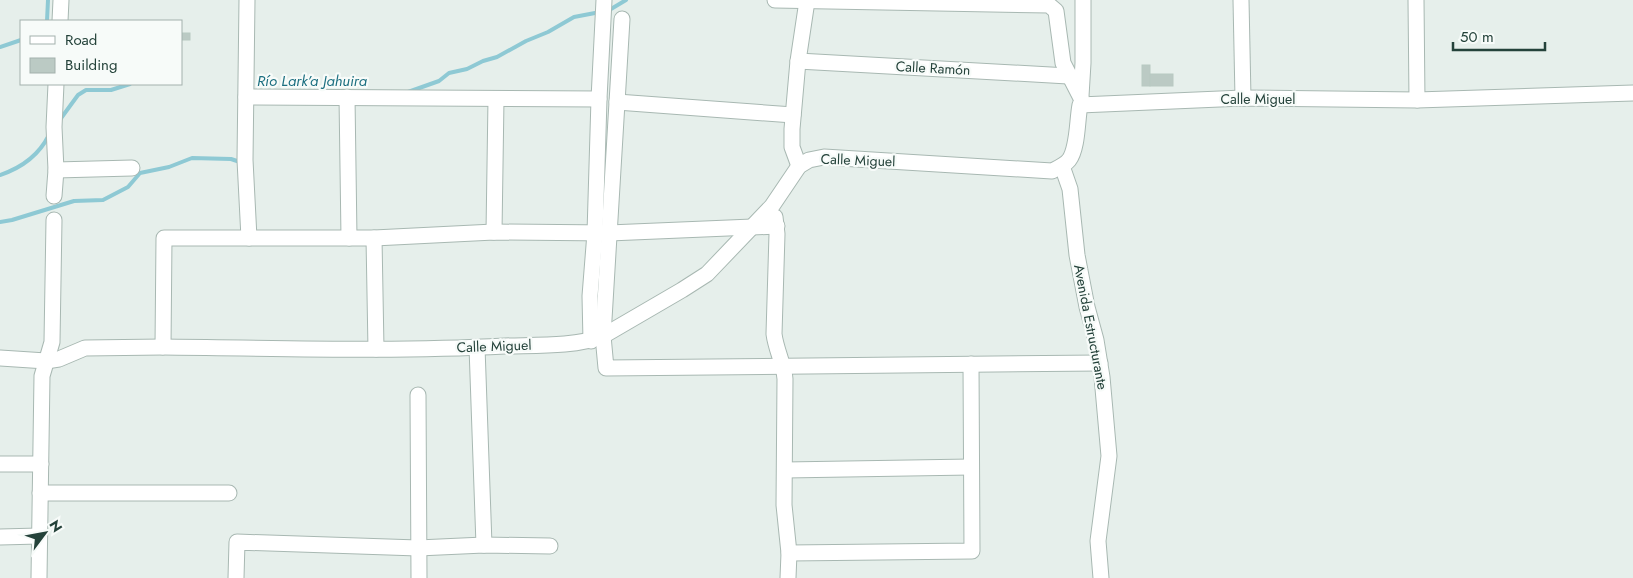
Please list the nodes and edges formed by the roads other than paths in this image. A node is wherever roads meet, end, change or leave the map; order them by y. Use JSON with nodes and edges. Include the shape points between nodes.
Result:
{"nodes":[{"id":1,"x":61,"y":0,"type":"edge"},
{"id":2,"x":247,"y":0,"type":"edge"},
{"id":3,"x":604,"y":0,"type":"edge"},
{"id":4,"x":775,"y":0,"type":"edge"},
{"id":5,"x":1083,"y":0,"type":"edge"},
{"id":6,"x":1241,"y":0,"type":"edge"},
{"id":7,"x":1416,"y":0,"type":"edge"},
{"id":8,"x":806,"y":1,"type":"edge"},
{"id":9,"x":622,"y":19,"type":"dead end"},
{"id":10,"x":60,"y":20,"type":"edge"},
{"id":11,"x":798,"y":61,"type":"junction"},
{"id":12,"x":1068,"y":76,"type":"junction"},
{"id":13,"x":56,"y":85,"type":"edge"},
{"id":14,"x":1633,"y":93,"type":"edge"},
{"id":15,"x":246,"y":97,"type":"junction"},
{"id":16,"x":347,"y":97,"type":"junction"},
{"id":17,"x":1243,"y":98,"type":"junction"},
{"id":18,"x":496,"y":99,"type":"junction"},
{"id":19,"x":599,"y":99,"type":"junction"},
{"id":20,"x":1417,"y":100,"type":"junction"},
{"id":21,"x":1080,"y":101,"type":"junction"},
{"id":22,"x":617,"y":102,"type":"junction"},
{"id":23,"x":793,"y":115,"type":"junction"},
{"id":24,"x":799,"y":166,"type":"junction"},
{"id":25,"x":1062,"y":166,"type":"junction"},
{"id":26,"x":132,"y":168,"type":"dead end"},
{"id":27,"x":56,"y":170,"type":"junction"},
{"id":28,"x":54,"y":196,"type":"dead end"},
{"id":29,"x":772,"y":206,"type":"junction"},
{"id":30,"x":54,"y":220,"type":"dead end"},
{"id":31,"x":777,"y":226,"type":"junction"},
{"id":32,"x":752,"y":227,"type":"junction"},
{"id":33,"x":494,"y":232,"type":"junction"},
{"id":34,"x":602,"y":233,"type":"junction"},
{"id":35,"x":249,"y":238,"type":"junction"},
{"id":36,"x":349,"y":238,"type":"junction"},
{"id":37,"x":374,"y":238,"type":"junction"},
{"id":38,"x":597,"y":338,"type":"junction"},
{"id":39,"x":163,"y":347,"type":"junction"},
{"id":40,"x":477,"y":348,"type":"junction"},
{"id":41,"x":376,"y":349,"type":"junction"},
{"id":42,"x":0,"y":358,"type":"edge"},
{"id":43,"x":46,"y":361,"type":"junction"},
{"id":44,"x":1100,"y":363,"type":"junction"},
{"id":45,"x":971,"y":364,"type":"junction"},
{"id":46,"x":783,"y":366,"type":"junction"},
{"id":47,"x":418,"y":395,"type":"dead end"},
{"id":48,"x":0,"y":464,"type":"edge"},
{"id":49,"x":41,"y":464,"type":"junction"},
{"id":50,"x":971,"y":467,"type":"junction"},
{"id":51,"x":785,"y":470,"type":"junction"},
{"id":52,"x":229,"y":492,"type":"dead end"},
{"id":53,"x":40,"y":493,"type":"junction"},
{"id":54,"x":39,"y":536,"type":"junction"},
{"id":55,"x":0,"y":537,"type":"edge"},
{"id":56,"x":484,"y":545,"type":"junction"},
{"id":57,"x":550,"y":546,"type":"dead end"},
{"id":58,"x":418,"y":548,"type":"junction"},
{"id":59,"x":790,"y":553,"type":"junction"},
{"id":60,"x":39,"y":578,"type":"edge"},
{"id":61,"x":236,"y":578,"type":"edge"},
{"id":62,"x":419,"y":578,"type":"edge"},
{"id":63,"x":788,"y":578,"type":"edge"},
{"id":64,"x":1101,"y":578,"type":"edge"}],
"edges":[{"from":1,"to":10,"type":"street"},
{"from":2,"to":15,"type":"street"},
{"from":3,"to":19,"type":"street"},
{"from":4,"to":8,"type":"street"},
{"from":5,"to":21,"type":"street"},
{"from":6,"to":17,"type":"street"},
{"from":7,"to":20,"type":"street"},
{"from":8,"to":11,"type":"street"},
{"from":8,"to":12,"type":"street","via":[[1050,5],[1056,11],[1063,63]]},
{"from":9,"to":22,"type":"street"},
{"from":11,"to":12,"type":"street","name":"Calle Ramón"},
{"from":11,"to":23,"type":"street"},
{"from":12,"to":21,"type":"street"},
{"from":13,"to":27,"type":"street"},
{"from":14,"to":20,"type":"street","name":"Calle Miguel"},
{"from":15,"to":16,"type":"street"},
{"from":15,"to":35,"type":"street"},
{"from":16,"to":18,"type":"street"},
{"from":16,"to":36,"type":"street"},
{"from":17,"to":20,"type":"street","name":"Calle Miguel"},
{"from":17,"to":21,"type":"street","name":"Calle Miguel"},
{"from":18,"to":19,"type":"street"},
{"from":18,"to":33,"type":"street"},
{"from":19,"to":34,"type":"street"},
{"from":21,"to":25,"type":"street","via":[[1074,147],[1069,160]]},
{"from":22,"to":23,"type":"street"},
{"from":22,"to":34,"type":"street"},
{"from":23,"to":24,"type":"street","via":[[792,148]]},
{"from":24,"to":25,"type":"street","name":"Calle Miguel","via":[[824,157],[1052,171]]},
{"from":24,"to":29,"type":"street","name":"Calle Miguel"},
{"from":25,"to":44,"type":"street","name":"Avenida Estructurante","via":[[1070,188],[1077,255]]},
{"from":26,"to":27,"type":"street"},
{"from":27,"to":28,"type":"street"},
{"from":29,"to":31,"type":"street"},
{"from":29,"to":32,"type":"street","name":"Calle Miguel"},
{"from":30,"to":43,"type":"street","via":[[52,342]]},
{"from":31,"to":32,"type":"street"},
{"from":31,"to":46,"type":"street","via":[[774,334]]},
{"from":32,"to":34,"type":"street"},
{"from":32,"to":38,"type":"street","name":"Calle Miguel","via":[[707,274]]},
{"from":33,"to":34,"type":"street"},
{"from":33,"to":37,"type":"street"},
{"from":34,"to":38,"type":"street","via":[[590,296]]},
{"from":35,"to":36,"type":"street"},
{"from":35,"to":39,"type":"street","via":[[164,238]]},
{"from":36,"to":37,"type":"street"},
{"from":37,"to":41,"type":"street"},
{"from":38,"to":40,"type":"street","name":"Calle Miguel","via":[[574,344]]},
{"from":38,"to":46,"type":"street","via":[[606,368]]},
{"from":39,"to":41,"type":"street","name":"Calle Miguel"},
{"from":39,"to":43,"type":"street","name":"Calle Miguel","via":[[85,348]]},
{"from":40,"to":41,"type":"street","name":"Calle Miguel"},
{"from":40,"to":56,"type":"street"},
{"from":42,"to":43,"type":"street","name":"Calle Miguel"},
{"from":43,"to":49,"type":"street","via":[[42,376]]},
{"from":44,"to":45,"type":"street"},
{"from":44,"to":64,"type":"street","name":"Avenida Estructurante","via":[[1108,456],[1098,541]]},
{"from":45,"to":46,"type":"street"},
{"from":45,"to":50,"type":"street"},
{"from":46,"to":51,"type":"street","via":[[786,379]]},
{"from":47,"to":58,"type":"street"},
{"from":48,"to":49,"type":"street"},
{"from":49,"to":53,"type":"street"},
{"from":50,"to":51,"type":"street"},
{"from":50,"to":59,"type":"street","via":[[972,551]]},
{"from":51,"to":59,"type":"street","via":[[784,505]]},
{"from":52,"to":53,"type":"street"},
{"from":53,"to":54,"type":"street"},
{"from":54,"to":55,"type":"street"},
{"from":54,"to":60,"type":"street"},
{"from":56,"to":57,"type":"street"},
{"from":56,"to":58,"type":"street"},
{"from":58,"to":61,"type":"street","via":[[237,542]]},
{"from":58,"to":62,"type":"street"},
{"from":59,"to":63,"type":"street"}]}
